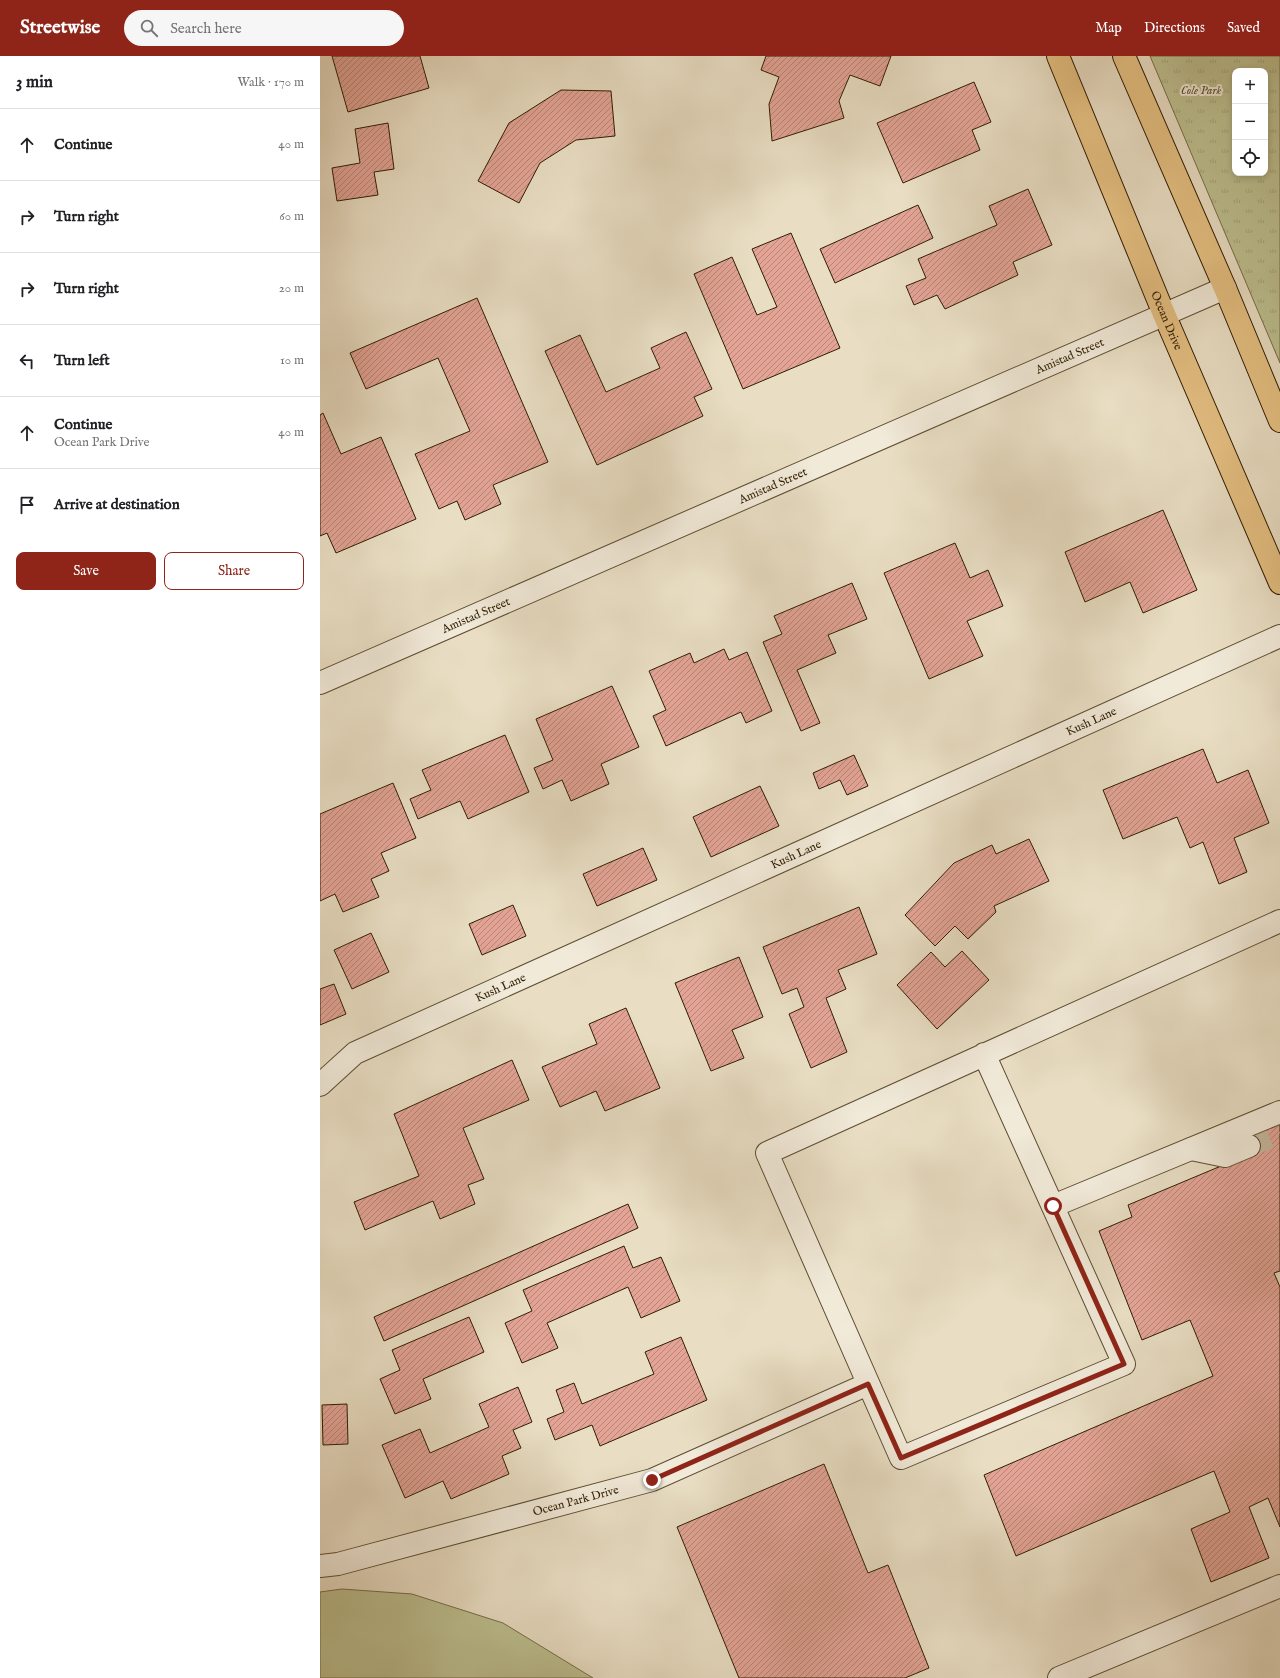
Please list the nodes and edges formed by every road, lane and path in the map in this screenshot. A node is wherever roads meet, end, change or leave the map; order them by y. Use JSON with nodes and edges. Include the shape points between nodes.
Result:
{"nodes":[{"id":1,"x":1058,"y":56,"type":"edge"},
{"id":2,"x":1124,"y":56,"type":"edge"},
{"id":3,"x":1226,"y":288,"type":"junction"},
{"id":4,"x":1164,"y":314,"type":"junction"},
{"id":5,"x":1280,"y":421,"type":"edge"},
{"id":6,"x":1280,"y":583,"type":"edge"},
{"id":7,"x":1280,"y":636,"type":"edge"},
{"id":8,"x":320,"y":683,"type":"edge"},
{"id":9,"x":1280,"y":921,"type":"edge"},
{"id":10,"x":984,"y":1054,"type":"junction"},
{"id":11,"x":320,"y":1085,"type":"edge"},
{"id":12,"x":1280,"y":1112,"type":"edge"},
{"id":13,"x":1249,"y":1146,"type":"tunnel mouth"},
{"id":14,"x":1191,"y":1149,"type":"junction"},
{"id":15,"x":1053,"y":1206,"type":"junction"},
{"id":16,"x":868,"y":1384,"type":"junction"},
{"id":17,"x":320,"y":1566,"type":"edge"},
{"id":18,"x":1280,"y":1586,"type":"edge"},
{"id":19,"x":1059,"y":1678,"type":"edge"}],
"edges":[{"from":1,"to":4,"type":"main road","name":"Ocean Drive"},
{"from":2,"to":3,"type":"main road"},
{"from":3,"to":4,"type":"street","name":"Amistad Street"},
{"from":3,"to":5,"type":"main road"},
{"from":4,"to":6,"type":"main road","name":"Ocean Drive"},
{"from":4,"to":8,"type":"street","name":"Amistad Street"},
{"from":7,"to":11,"type":"street","name":"Kush Lane","via":[[355,1053]]},
{"from":9,"to":10,"type":"street"},
{"from":10,"to":15,"type":"street"},
{"from":10,"to":16,"type":"street","via":[[767,1153]]},
{"from":12,"to":14,"type":"street"},
{"from":13,"to":14,"type":"street","via":[[1225,1156]]},
{"from":14,"to":15,"type":"street"},
{"from":15,"to":16,"type":"street","via":[[1124,1364],[901,1458]]},
{"from":16,"to":17,"type":"street","name":"Ocean Park Drive","via":[[652,1480],[338,1564]]},
{"from":18,"to":19,"type":"street"}]}
